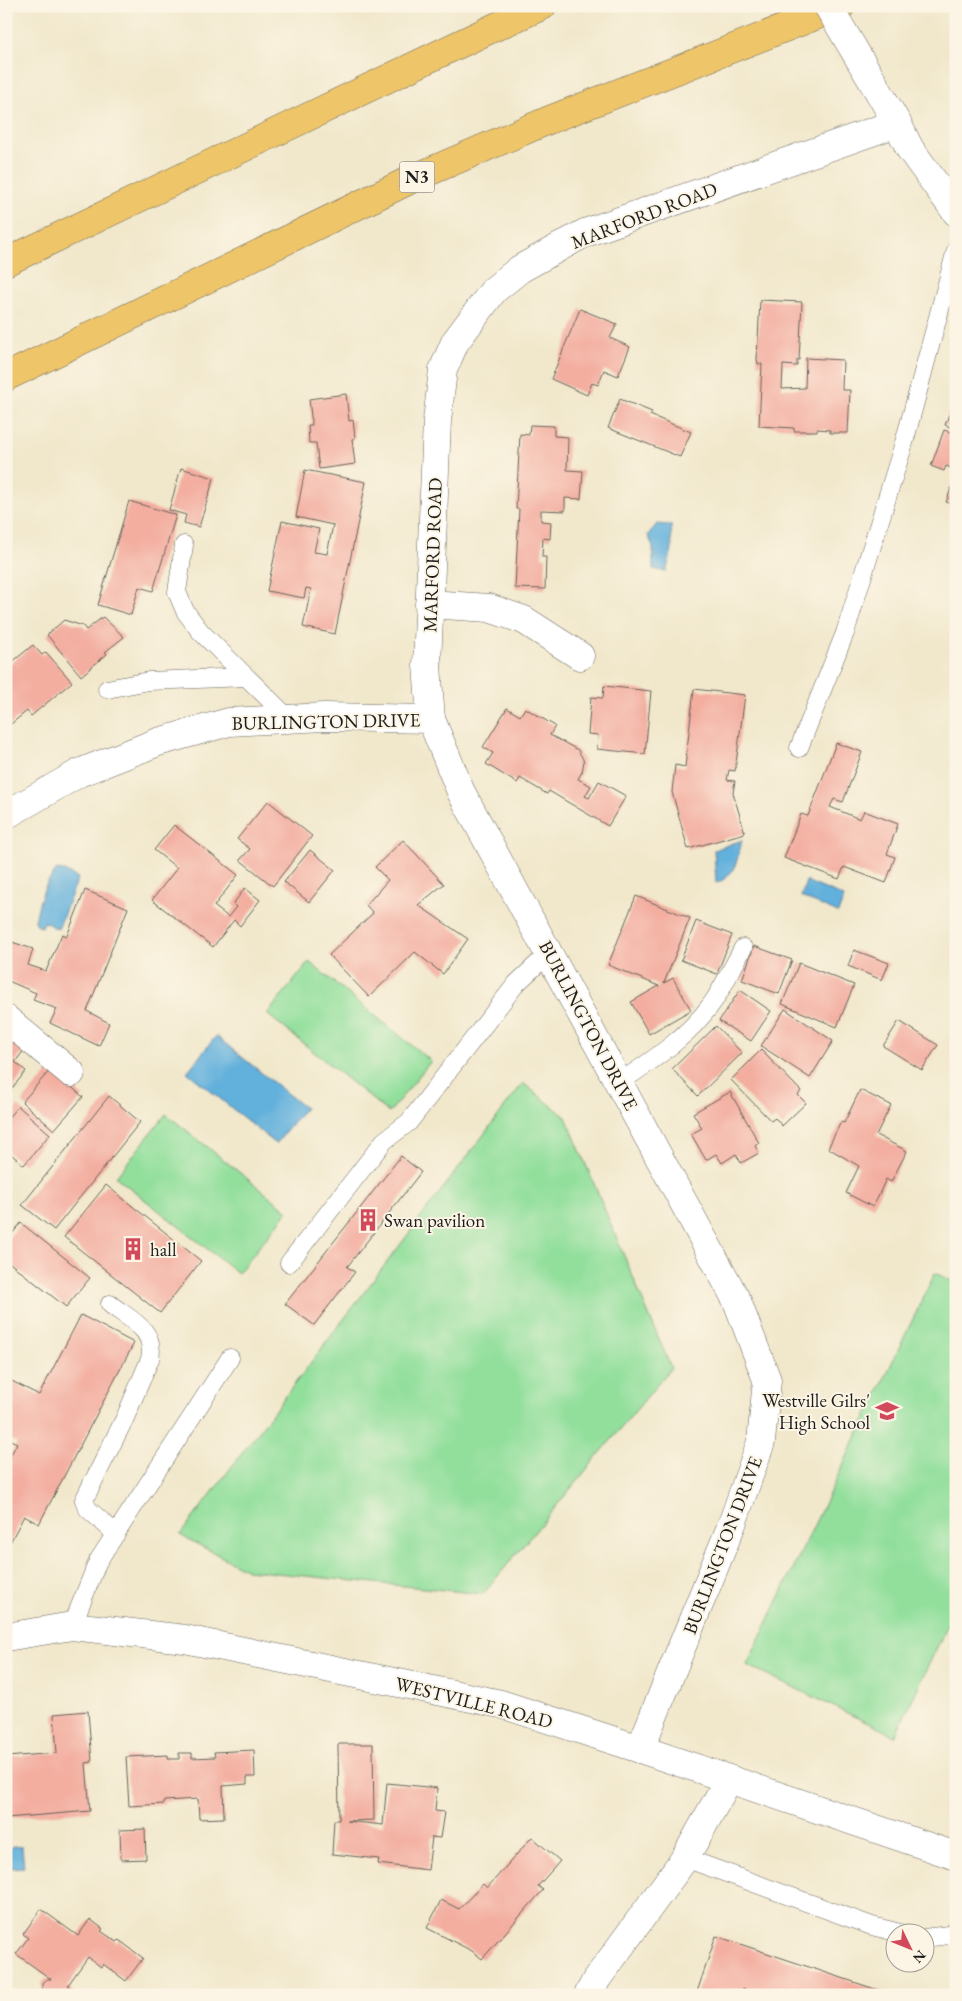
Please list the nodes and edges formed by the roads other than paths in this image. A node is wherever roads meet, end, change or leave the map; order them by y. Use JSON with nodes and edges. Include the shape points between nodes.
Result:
{"nodes":[{"id":1,"x":542,"y":6,"type":"edge"},
{"id":2,"x":828,"y":6,"type":"edge"},
{"id":3,"x":841,"y":6,"type":"edge"},
{"id":4,"x":897,"y":123,"type":"junction"},
{"id":5,"x":956,"y":212,"type":"edge"},
{"id":6,"x":956,"y":250,"type":"edge"},
{"id":7,"x":6,"y":262,"type":"edge"},
{"id":8,"x":6,"y":377,"type":"edge"},
{"id":9,"x":184,"y":545,"type":"dead end"},
{"id":10,"x":429,"y":604,"type":"junction"},
{"id":11,"x":580,"y":656,"type":"dead end"},
{"id":12,"x":246,"y":677,"type":"junction"},
{"id":13,"x":107,"y":689,"type":"dead end"},
{"id":14,"x":289,"y":719,"type":"junction"},
{"id":15,"x":431,"y":719,"type":"junction"},
{"id":16,"x":799,"y":748,"type":"dead end"},
{"id":17,"x":6,"y":815,"type":"edge"},
{"id":18,"x":743,"y":948,"type":"dead end"},
{"id":19,"x":550,"y":952,"type":"junction"},
{"id":20,"x":6,"y":1019,"type":"edge"},
{"id":21,"x":71,"y":1073,"type":"dead end"},
{"id":22,"x":619,"y":1083,"type":"junction"},
{"id":23,"x":289,"y":1262,"type":"dead end"},
{"id":24,"x":110,"y":1304,"type":"dead end"},
{"id":25,"x":230,"y":1358,"type":"dead end"},
{"id":26,"x":116,"y":1534,"type":"junction"},
{"id":27,"x":72,"y":1626,"type":"junction"},
{"id":28,"x":6,"y":1636,"type":"edge"},
{"id":29,"x":640,"y":1749,"type":"junction"},
{"id":30,"x":728,"y":1780,"type":"junction"},
{"id":31,"x":956,"y":1856,"type":"edge"},
{"id":32,"x":685,"y":1858,"type":"junction"},
{"id":33,"x":884,"y":1929,"type":"edge"},
{"id":34,"x":956,"y":1930,"type":"edge"},
{"id":35,"x":934,"y":1937,"type":"edge"},
{"id":36,"x":588,"y":1995,"type":"edge"}],
"edges":[{"from":1,"to":7,"type":"highway"},
{"from":2,"to":4,"type":"street","bridge":true},
{"from":3,"to":8,"type":"highway","number":"N3","via":[[558,116],[412,179]]},
{"from":4,"to":5,"type":"street","via":[[910,149]]},
{"from":4,"to":10,"type":"street","name":"MARFORD ROAD","via":[[585,233],[520,269],[494,290],[455,342],[443,370],[437,421]]},
{"from":6,"to":16,"type":"lane","via":[[904,443],[845,633]]},
{"from":9,"to":12,"type":"lane","via":[[177,592],[185,611],[200,631]]},
{"from":10,"to":11,"type":"street","via":[[489,608],[524,620]]},
{"from":10,"to":15,"type":"street","name":"MARFORD ROAD","via":[[427,665]]},
{"from":12,"to":13,"type":"lane","via":[[149,681]]},
{"from":12,"to":14,"type":"lane"},
{"from":14,"to":15,"type":"street","name":"BURLINGTON DRIVE"},
{"from":14,"to":17,"type":"street","name":"BURLINGTON DRIVE","via":[[229,722],[158,742],[79,773]]},
{"from":15,"to":19,"type":"street","name":"BURLINGTON DRIVE","via":[[461,792]]},
{"from":18,"to":22,"type":"lane","via":[[714,1000],[688,1030],[661,1054]]},
{"from":19,"to":22,"type":"street","name":"BURLINGTON DRIVE"},
{"from":19,"to":23,"type":"lane","via":[[516,984],[409,1122],[384,1141]]},
{"from":20,"to":21,"type":"street"},
{"from":22,"to":29,"type":"street","name":"BURLINGTON DRIVE","via":[[737,1301],[767,1380],[761,1442],[732,1524]]},
{"from":24,"to":26,"type":"lane","via":[[148,1335],[152,1350],[125,1418],[84,1500],[88,1509]]},
{"from":25,"to":26,"type":"lane"},
{"from":26,"to":27,"type":"lane","via":[[98,1561]]},
{"from":27,"to":28,"type":"street","name":"WESTVILLE ROAD"},
{"from":27,"to":29,"type":"street","name":"WESTVILLE ROAD","via":[[185,1639],[409,1684],[501,1704]]},
{"from":29,"to":30,"type":"street","name":"WESTVILLE ROAD"},
{"from":30,"to":31,"type":"street","name":"WESTVILLE ROAD"},
{"from":30,"to":32,"type":"street"},
{"from":32,"to":33,"type":"lane"},
{"from":32,"to":36,"type":"street"},
{"from":34,"to":35,"type":"lane","via":[[949,1935]]}]}
